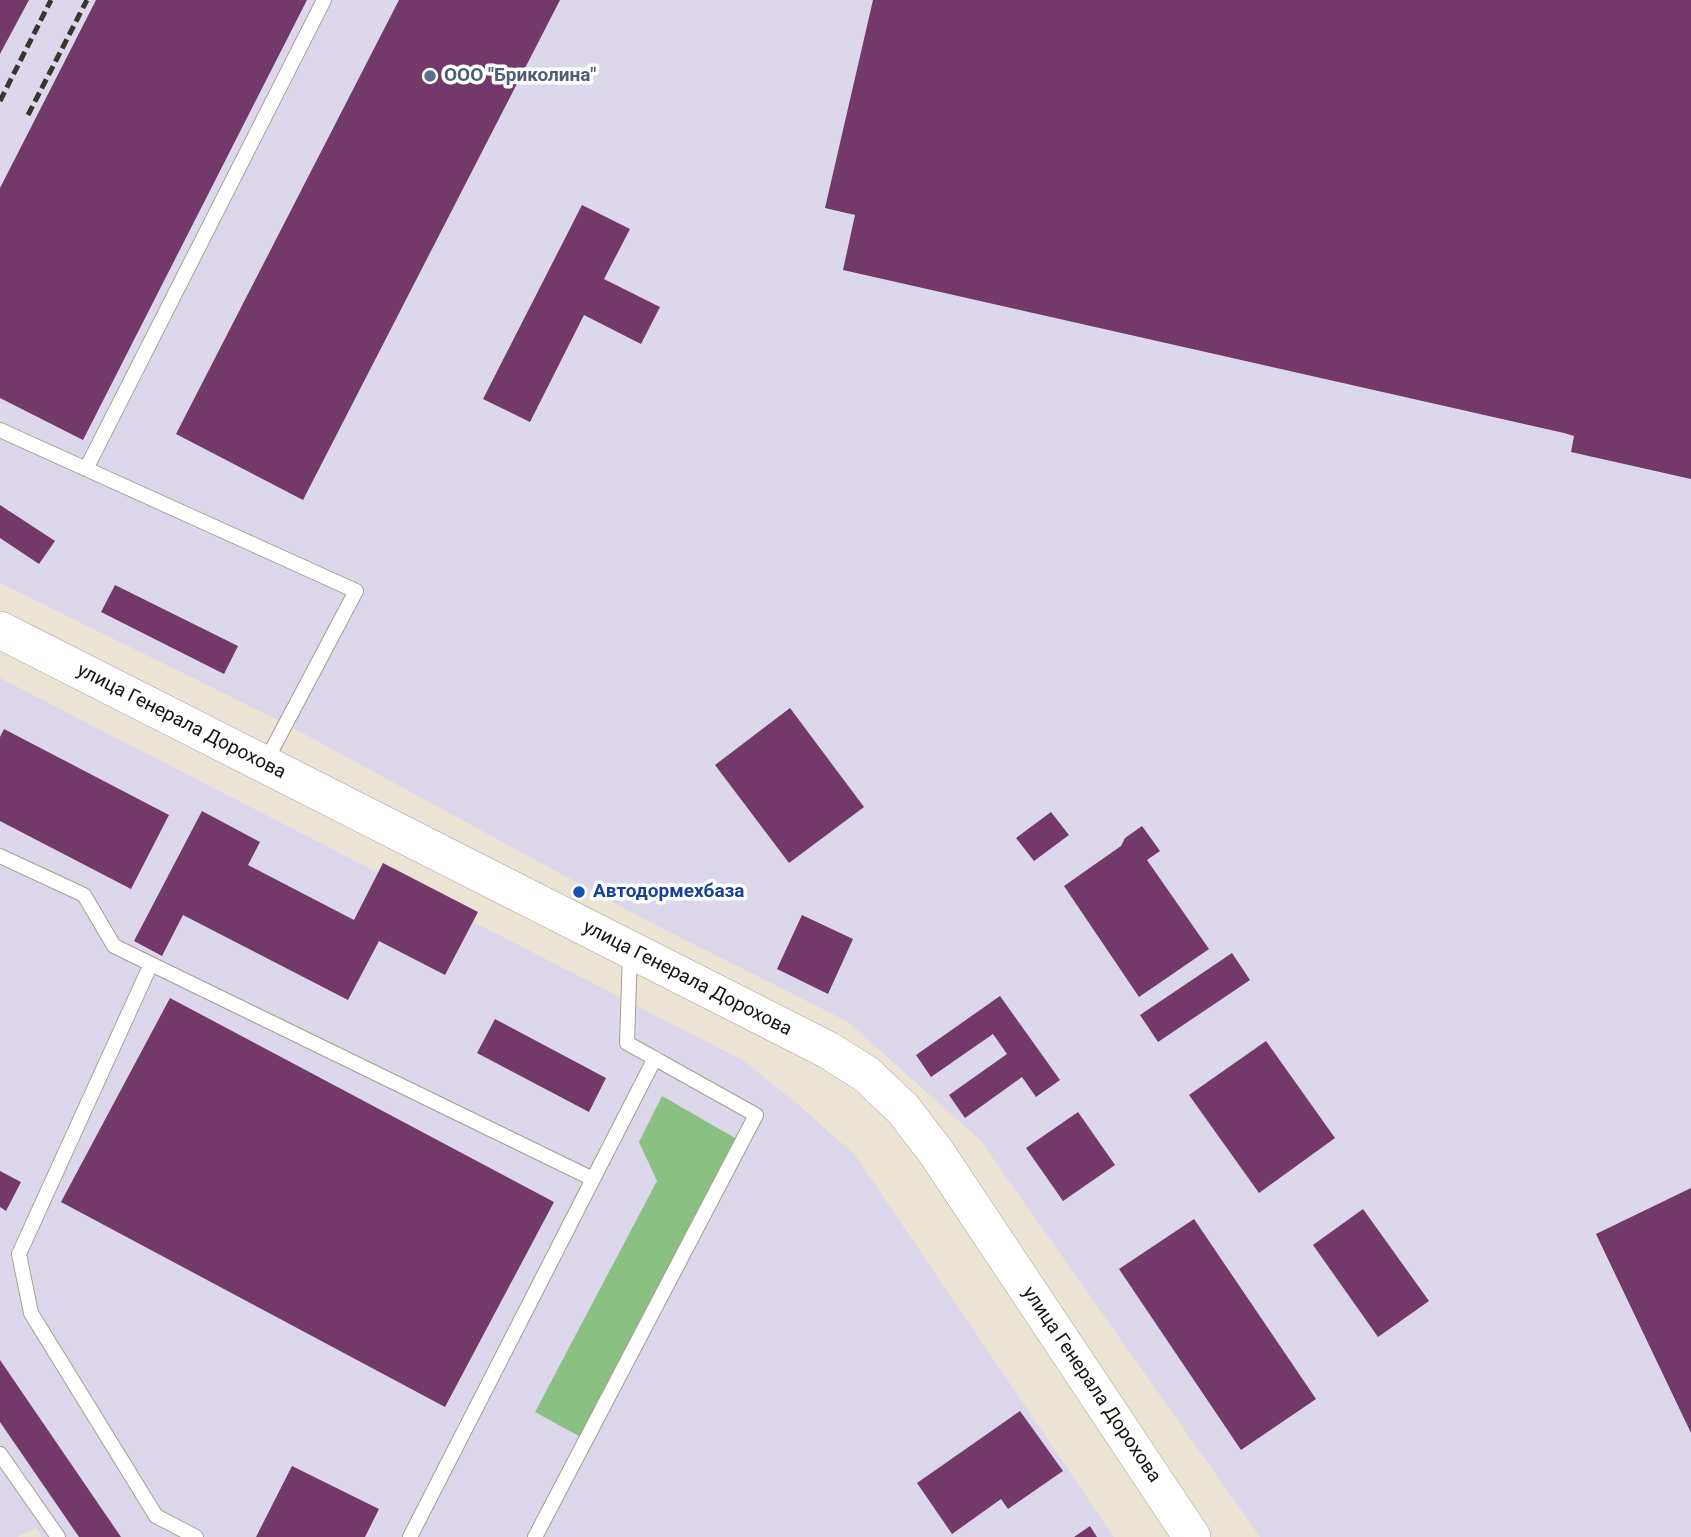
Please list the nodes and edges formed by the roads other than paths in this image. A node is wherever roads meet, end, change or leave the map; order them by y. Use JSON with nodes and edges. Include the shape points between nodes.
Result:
{"nodes":[{"id":1,"x":324,"y":0,"type":"edge"},
{"id":2,"x":0,"y":430,"type":"edge"},
{"id":3,"x":86,"y":469,"type":"junction"},
{"id":4,"x":0,"y":630,"type":"edge"},
{"id":5,"x":264,"y":764,"type":"junction"},
{"id":6,"x":0,"y":856,"type":"edge"},
{"id":7,"x":630,"y":951,"type":"junction"},
{"id":8,"x":151,"y":964,"type":"junction"},
{"id":9,"x":655,"y":1058,"type":"junction"},
{"id":10,"x":593,"y":1179,"type":"junction"},
{"id":11,"x":0,"y":1454,"type":"edge"},
{"id":12,"x":58,"y":1537,"type":"edge"},
{"id":13,"x":196,"y":1537,"type":"edge"},
{"id":14,"x":410,"y":1537,"type":"edge"},
{"id":15,"x":535,"y":1537,"type":"edge"},
{"id":16,"x":1192,"y":1537,"type":"edge"}],
"edges":[{"from":1,"to":3,"type":"lane"},
{"from":2,"to":3,"type":"lane"},
{"from":3,"to":5,"type":"lane","via":[[356,591]]},
{"from":4,"to":5,"type":"street","name":"улица Генерала Дорохова"},
{"from":5,"to":7,"type":"street","name":"улица Генерала Дорохова"},
{"from":6,"to":8,"type":"lane","via":[[84,895],[114,946]]},
{"from":7,"to":9,"type":"lane","via":[[627,1043]]},
{"from":7,"to":16,"type":"street","name":"улица Генерала Дорохова","via":[[828,1050],[866,1074],[902,1109],[936,1152]]},
{"from":8,"to":10,"type":"lane"},
{"from":8,"to":13,"type":"lane","via":[[19,1254],[31,1313],[156,1516]]},
{"from":9,"to":10,"type":"lane"},
{"from":9,"to":15,"type":"lane","via":[[756,1115]]},
{"from":10,"to":14,"type":"lane"},
{"from":11,"to":12,"type":"lane"}]}
